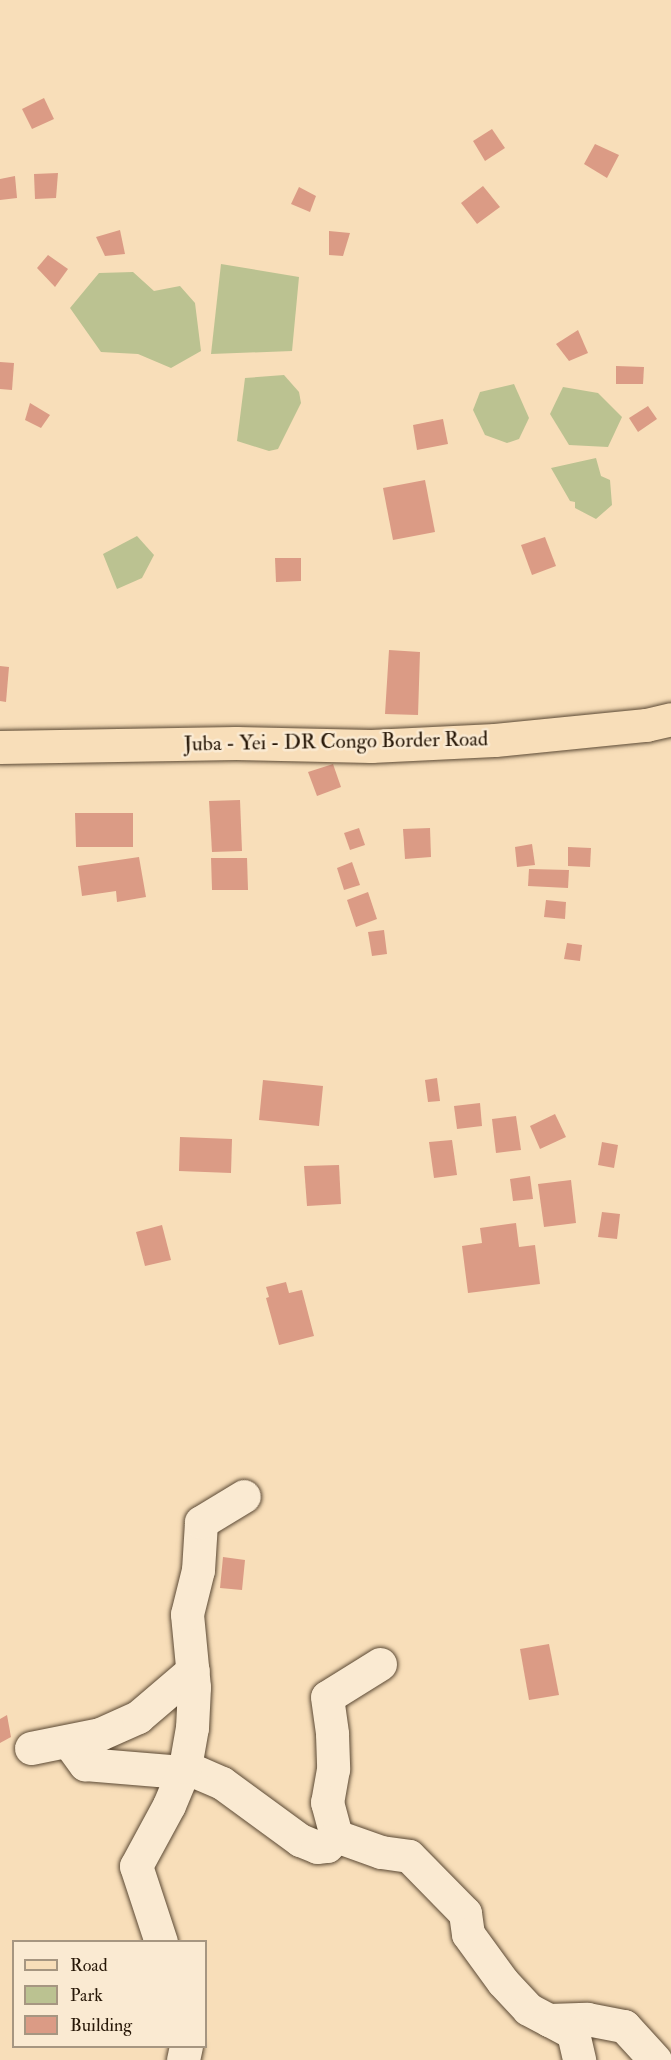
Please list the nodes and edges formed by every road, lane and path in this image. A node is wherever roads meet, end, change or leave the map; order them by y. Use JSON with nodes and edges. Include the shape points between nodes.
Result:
{"nodes":[{"id":1,"x":671,"y":719,"type":"edge"},
{"id":2,"x":0,"y":747,"type":"edge"},
{"id":3,"x":244,"y":1496,"type":"dead end"},
{"id":4,"x":380,"y":1664,"type":"dead end"},
{"id":5,"x":193,"y":1670,"type":"junction"},
{"id":6,"x":68,"y":1741,"type":"junction"},
{"id":7,"x":31,"y":1748,"type":"dead end"},
{"id":8,"x":183,"y":1769,"type":"junction"},
{"id":9,"x":336,"y":1836,"type":"junction"},
{"id":10,"x":161,"y":1940,"type":"edge"},
{"id":11,"x":549,"y":2019,"type":"junction"},
{"id":12,"x":579,"y":2060,"type":"edge"},
{"id":13,"x":655,"y":2060,"type":"edge"}],
"edges":[{"from":1,"to":2,"type":"main road","name":"Juba - Yei - DR Congo Border Road","via":[[495,740],[371,746],[236,743]]},
{"from":3,"to":5,"type":"street","via":[[201,1522],[198,1570],[187,1614]]},
{"from":4,"to":9,"type":"street","via":[[327,1697],[333,1769],[327,1802]]},
{"from":5,"to":6,"type":"street","via":[[138,1717],[100,1734]]},
{"from":5,"to":8,"type":"street","via":[[192,1728]]},
{"from":6,"to":7,"type":"street"},
{"from":6,"to":8,"type":"street","via":[[85,1764]]},
{"from":8,"to":9,"type":"street","via":[[222,1783],[300,1840],[316,1847],[327,1846]]},
{"from":8,"to":10,"type":"street","via":[[169,1805],[136,1866]]},
{"from":9,"to":11,"type":"street","via":[[381,1852],[408,1856],[465,1913],[468,1934],[503,1982],[528,2009]]},
{"from":11,"to":12,"type":"street","via":[[573,2033]]},
{"from":11,"to":13,"type":"street","via":[[587,2019],[624,2026]]}]}
